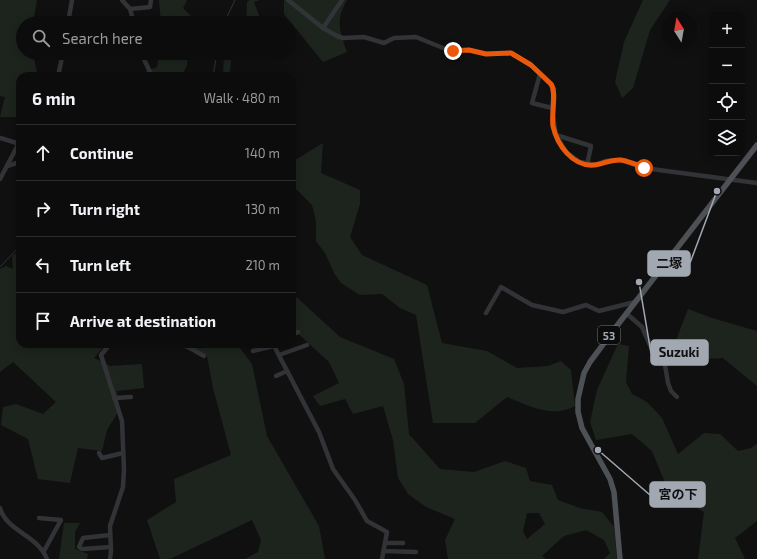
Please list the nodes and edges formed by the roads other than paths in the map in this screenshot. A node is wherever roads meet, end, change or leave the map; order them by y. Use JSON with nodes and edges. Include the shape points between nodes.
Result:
{"nodes":[{"id":1,"x":72,"y":0,"type":"edge"},
{"id":2,"x":122,"y":0,"type":"edge"},
{"id":3,"x":151,"y":0,"type":"edge"},
{"id":4,"x":288,"y":0,"type":"edge"},
{"id":5,"x":342,"y":0,"type":"edge"},
{"id":6,"x":130,"y":9,"type":"junction"},
{"id":7,"x":69,"y":16,"type":"edge"},
{"id":8,"x":132,"y":16,"type":"edge"},
{"id":9,"x":323,"y":28,"type":"junction"},
{"id":10,"x":62,"y":60,"type":"edge"},
{"id":11,"x":144,"y":60,"type":"edge"},
{"id":12,"x":59,"y":72,"type":"edge"},
{"id":13,"x":150,"y":72,"type":"edge"},
{"id":14,"x":540,"y":74,"type":"junction"},
{"id":15,"x":552,"y":108,"type":"junction"},
{"id":16,"x":556,"y":135,"type":"junction"},
{"id":17,"x":0,"y":138,"type":"edge"},
{"id":18,"x":16,"y":142,"type":"edge"},
{"id":19,"x":757,"y":145,"type":"edge"},
{"id":20,"x":16,"y":149,"type":"edge"},
{"id":21,"x":16,"y":163,"type":"edge"},
{"id":22,"x":587,"y":164,"type":"junction"},
{"id":23,"x":7,"y":166,"type":"junction"},
{"id":24,"x":0,"y":179,"type":"edge"},
{"id":25,"x":730,"y":179,"type":"junction"},
{"id":26,"x":757,"y":183,"type":"edge"},
{"id":27,"x":635,"y":302,"type":"junction"},
{"id":28,"x":486,"y":313,"type":"dead end"},
{"id":29,"x":626,"y":313,"type":"junction"},
{"id":30,"x":307,"y":345,"type":"dead end"},
{"id":31,"x":107,"y":348,"type":"edge"},
{"id":32,"x":190,"y":348,"type":"edge"},
{"id":33,"x":264,"y":348,"type":"edge"},
{"id":34,"x":276,"y":348,"type":"edge"},
{"id":35,"x":253,"y":351,"type":"dead end"},
{"id":36,"x":279,"y":355,"type":"junction"},
{"id":37,"x":204,"y":356,"type":"dead end"},
{"id":38,"x":287,"y":371,"type":"junction"},
{"id":39,"x":276,"y":376,"type":"dead end"},
{"id":40,"x":131,"y":397,"type":"dead end"},
{"id":41,"x":677,"y":397,"type":"dead end"},
{"id":42,"x":114,"y":398,"type":"junction"},
{"id":43,"x":99,"y":453,"type":"dead end"},
{"id":44,"x":123,"y":453,"type":"junction"},
{"id":45,"x":0,"y":508,"type":"edge"},
{"id":46,"x":39,"y":518,"type":"dead end"},
{"id":47,"x":110,"y":535,"type":"junction"},
{"id":48,"x":386,"y":543,"type":"junction"},
{"id":49,"x":404,"y":544,"type":"dead end"},
{"id":50,"x":111,"y":547,"type":"junction"},
{"id":51,"x":44,"y":551,"type":"junction"},
{"id":52,"x":384,"y":551,"type":"junction"},
{"id":53,"x":416,"y":552,"type":"dead end"},
{"id":54,"x":47,"y":559,"type":"edge"},
{"id":55,"x":110,"y":559,"type":"edge"},
{"id":56,"x":382,"y":559,"type":"edge"},
{"id":57,"x":621,"y":559,"type":"edge"}],
"edges":[{"from":1,"to":7,"type":"street"},
{"from":2,"to":6,"type":"street"},
{"from":3,"to":6,"type":"street","via":[[150,8]]},
{"from":4,"to":9,"type":"street"},
{"from":5,"to":9,"type":"street"},
{"from":6,"to":8,"type":"street"},
{"from":9,"to":14,"type":"street","via":[[343,38],[364,37],[384,43],[394,38],[416,37],[448,50],[469,50],[486,54],[511,53],[520,57]]},
{"from":10,"to":12,"type":"street"},
{"from":11,"to":13,"type":"street"},
{"from":14,"to":15,"type":"street","via":[[554,89]]},
{"from":14,"to":15,"type":"street","via":[[532,104]]},
{"from":15,"to":16,"type":"street"},
{"from":16,"to":22,"type":"street","via":[[566,152]]},
{"from":16,"to":22,"type":"street","via":[[591,146]]},
{"from":17,"to":18,"type":"street"},
{"from":19,"to":25,"type":"main road","number":"53"},
{"from":20,"to":23,"type":"street"},
{"from":21,"to":23,"type":"street"},
{"from":22,"to":25,"type":"street","via":[[596,165],[605,161],[621,160],[644,168]]},
{"from":23,"to":24,"type":"street"},
{"from":25,"to":26,"type":"street"},
{"from":25,"to":27,"type":"main road","number":"53"},
{"from":27,"to":28,"type":"street","via":[[599,311],[586,305],[563,312],[532,305],[500,287]]},
{"from":27,"to":29,"type":"main road","number":"53"},
{"from":29,"to":41,"type":"street","via":[[642,327],[654,352],[665,365],[668,383]]},
{"from":29,"to":57,"type":"main road","number":"53","via":[[590,362],[584,373],[578,399],[582,428],[610,479],[614,492]]},
{"from":30,"to":36,"type":"street"},
{"from":31,"to":42,"type":"street","via":[[101,355]]},
{"from":32,"to":37,"type":"street"},
{"from":33,"to":35,"type":"street"},
{"from":34,"to":36,"type":"street"},
{"from":36,"to":38,"type":"street"},
{"from":38,"to":39,"type":"street"},
{"from":38,"to":48,"type":"street","via":[[319,432],[333,469],[367,521],[387,532]]},
{"from":40,"to":42,"type":"street"},
{"from":42,"to":44,"type":"street","via":[[122,420]]},
{"from":43,"to":44,"type":"street","via":[[102,458]]},
{"from":44,"to":47,"type":"street","via":[[123,486],[110,526]]},
{"from":45,"to":51,"type":"street","via":[[8,523]]},
{"from":46,"to":51,"type":"street","via":[[61,520]]},
{"from":47,"to":50,"type":"street"},
{"from":47,"to":50,"type":"street","via":[[84,538],[79,547]]},
{"from":48,"to":49,"type":"street"},
{"from":48,"to":52,"type":"street"},
{"from":50,"to":55,"type":"street"},
{"from":51,"to":54,"type":"street"},
{"from":52,"to":53,"type":"street"},
{"from":52,"to":56,"type":"street"}]}
